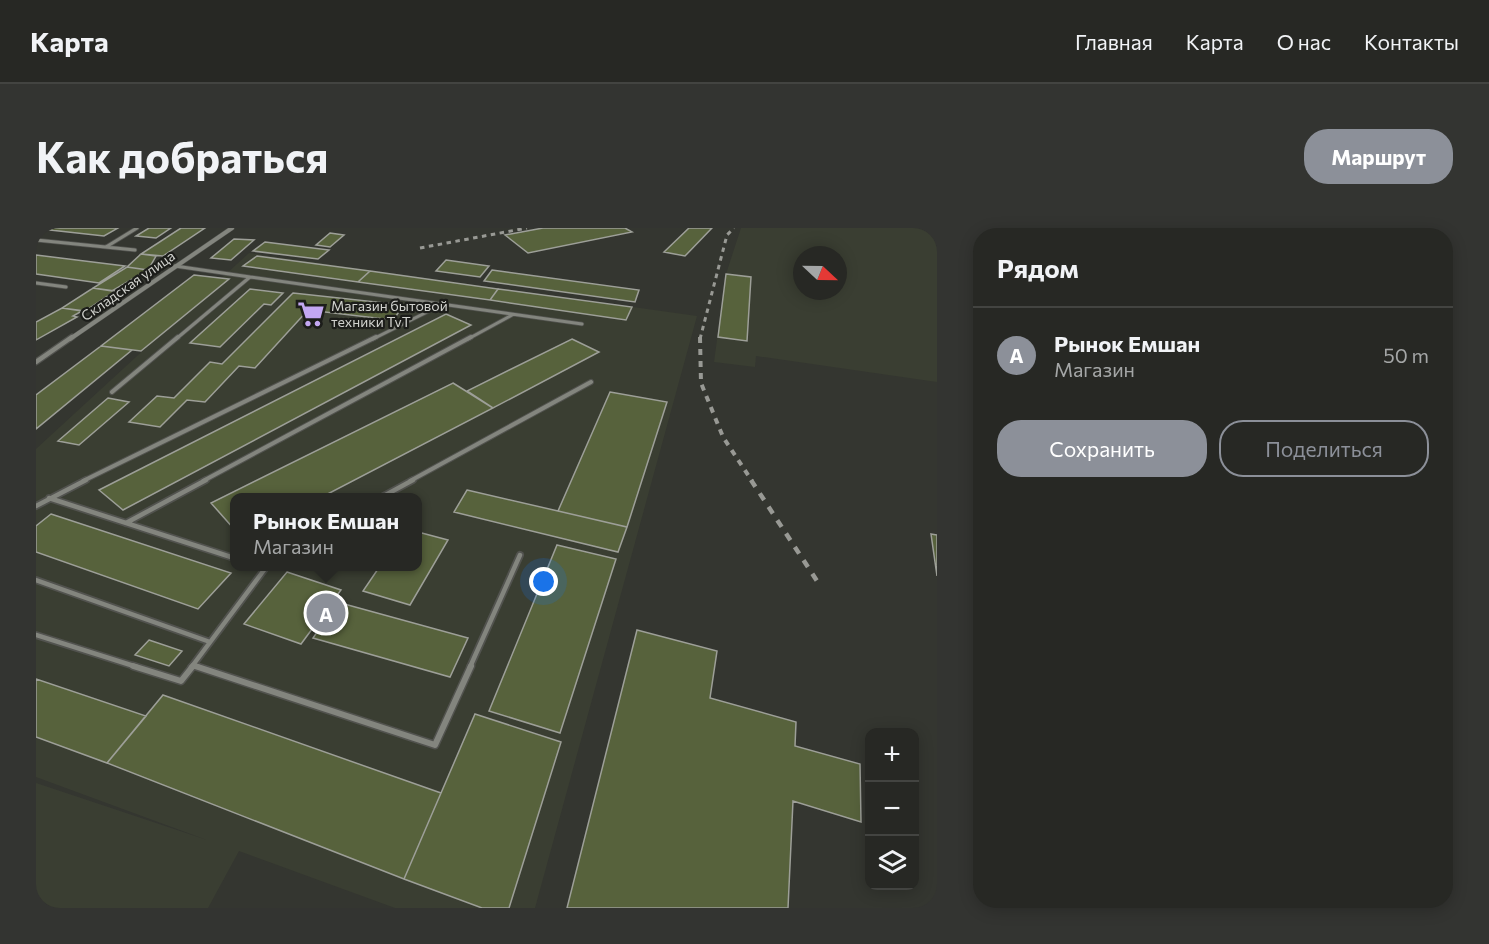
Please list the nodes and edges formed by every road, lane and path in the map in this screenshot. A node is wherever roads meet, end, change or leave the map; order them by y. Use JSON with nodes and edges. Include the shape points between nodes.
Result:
{"nodes":[{"id":1,"x":137,"y":228,"type":"edge"},
{"id":2,"x":232,"y":228,"type":"edge"},
{"id":3,"x":36,"y":240,"type":"edge"},
{"id":4,"x":106,"y":247,"type":"junction"},
{"id":5,"x":135,"y":250,"type":"dead end"},
{"id":6,"x":175,"y":266,"type":"junction"},
{"id":7,"x":250,"y":277,"type":"junction"},
{"id":8,"x":36,"y":283,"type":"edge"},
{"id":9,"x":66,"y":287,"type":"dead end"},
{"id":10,"x":440,"y":305,"type":"junction"},
{"id":11,"x":513,"y":315,"type":"junction"},
{"id":12,"x":582,"y":324,"type":"dead end"},
{"id":13,"x":36,"y":362,"type":"edge"},
{"id":14,"x":591,"y":382,"type":"dead end"},
{"id":15,"x":112,"y":392,"type":"dead end"},
{"id":16,"x":389,"y":493,"type":"edge"},
{"id":17,"x":49,"y":498,"type":"junction"},
{"id":18,"x":36,"y":506,"type":"edge"},
{"id":19,"x":126,"y":523,"type":"junction"},
{"id":20,"x":520,"y":555,"type":"dead end"},
{"id":21,"x":230,"y":557,"type":"edge"},
{"id":22,"x":262,"y":571,"type":"edge"},
{"id":23,"x":36,"y":580,"type":"edge"},
{"id":24,"x":36,"y":635,"type":"edge"},
{"id":25,"x":210,"y":642,"type":"junction"},
{"id":26,"x":193,"y":665,"type":"junction"}],
"edges":[{"from":1,"to":4,"type":"lane"},
{"from":2,"to":6,"type":"street","name":"Складская улица"},
{"from":3,"to":4,"type":"lane"},
{"from":4,"to":5,"type":"lane"},
{"from":6,"to":7,"type":"lane"},
{"from":6,"to":13,"type":"street","name":"Складская улица"},
{"from":7,"to":10,"type":"lane"},
{"from":7,"to":15,"type":"lane"},
{"from":8,"to":9,"type":"lane"},
{"from":10,"to":11,"type":"lane"},
{"from":10,"to":17,"type":"lane"},
{"from":11,"to":12,"type":"lane"},
{"from":11,"to":19,"type":"lane"},
{"from":14,"to":16,"type":"lane"},
{"from":17,"to":18,"type":"lane"},
{"from":17,"to":19,"type":"lane"},
{"from":19,"to":21,"type":"lane"},
{"from":20,"to":26,"type":"lane","via":[[435,745]]},
{"from":22,"to":25,"type":"lane"},
{"from":23,"to":25,"type":"lane"},
{"from":24,"to":26,"type":"lane","via":[[181,681]]},
{"from":25,"to":26,"type":"lane"}]}
